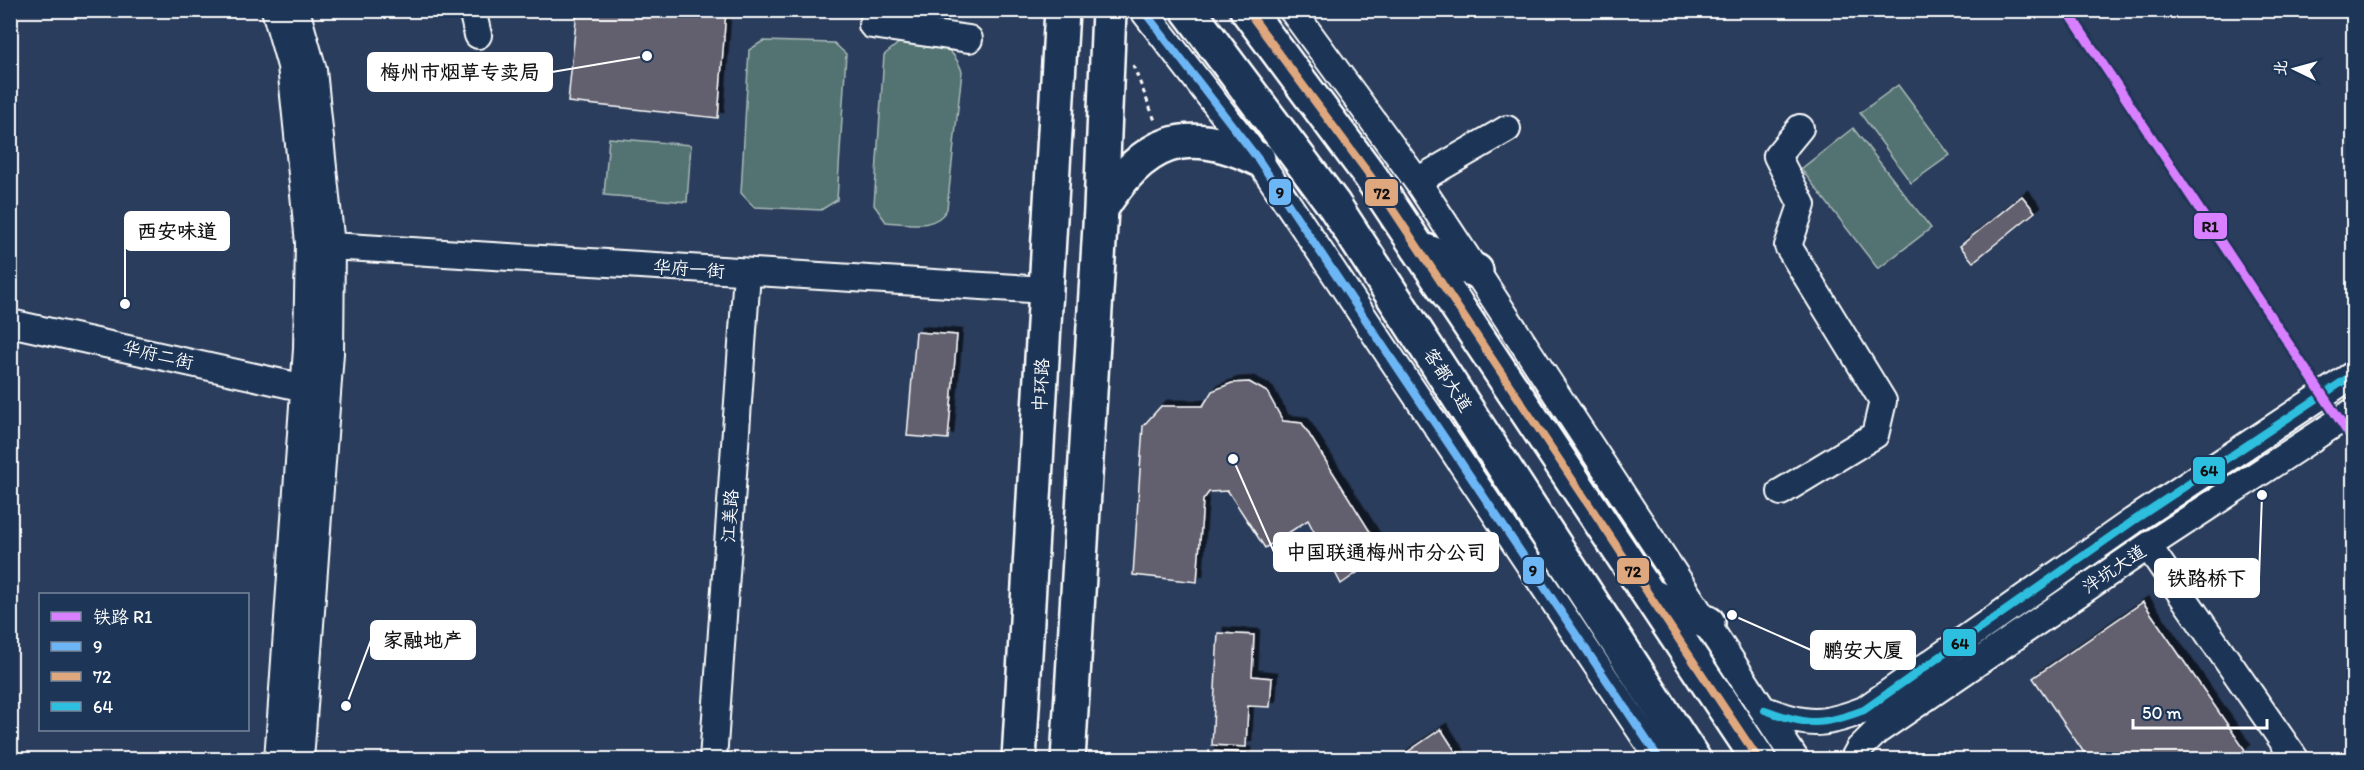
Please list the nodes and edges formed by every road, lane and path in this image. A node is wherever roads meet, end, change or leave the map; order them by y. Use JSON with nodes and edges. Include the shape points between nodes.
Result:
{"nodes":[{"id":1,"x":275,"y":10,"type":"edge"},
{"id":2,"x":296,"y":10,"type":"edge"},
{"id":3,"x":472,"y":10,"type":"edge"},
{"id":4,"x":1062,"y":10,"type":"edge"},
{"id":5,"x":1109,"y":10,"type":"edge"},
{"id":6,"x":1143,"y":10,"type":"edge"},
{"id":7,"x":1188,"y":10,"type":"edge"},
{"id":8,"x":1247,"y":10,"type":"edge"},
{"id":9,"x":1292,"y":10,"type":"edge"},
{"id":10,"x":872,"y":25,"type":"dead end"},
{"id":11,"x":478,"y":35,"type":"dead end"},
{"id":12,"x":969,"y":39,"type":"dead end"},
{"id":13,"x":1132,"y":62,"type":"dead end"},
{"id":14,"x":1316,"y":103,"type":"junction"},
{"id":15,"x":1158,"y":128,"type":"dead end"},
{"id":16,"x":1800,"y":128,"type":"dead end"},
{"id":17,"x":1507,"y":129,"type":"dead end"},
{"id":18,"x":1280,"y":133,"type":"junction"},
{"id":19,"x":1258,"y":159,"type":"junction"},
{"id":20,"x":1417,"y":181,"type":"junction"},
{"id":21,"x":1101,"y":209,"type":"junction"},
{"id":22,"x":331,"y":246,"type":"junction"},
{"id":23,"x":1418,"y":248,"type":"junction"},
{"id":24,"x":1476,"y":271,"type":"junction"},
{"id":25,"x":747,"y":273,"type":"junction"},
{"id":26,"x":1047,"y":290,"type":"junction"},
{"id":27,"x":10,"y":322,"type":"edge"},
{"id":28,"x":2354,"y":374,"type":"edge"},
{"id":29,"x":304,"y":388,"type":"junction"},
{"id":30,"x":2354,"y":411,"type":"edge"},
{"id":31,"x":1781,"y":492,"type":"dead end"},
{"id":32,"x":2148,"y":546,"type":"junction"},
{"id":33,"x":1649,"y":595,"type":"junction"},
{"id":34,"x":1708,"y":623,"type":"junction"},
{"id":35,"x":1765,"y":710,"type":"junction"},
{"id":36,"x":1871,"y":721,"type":"junction"},
{"id":37,"x":278,"y":759,"type":"edge"},
{"id":38,"x":300,"y":759,"type":"edge"},
{"id":39,"x":713,"y":759,"type":"edge"},
{"id":40,"x":1019,"y":759,"type":"edge"},
{"id":41,"x":1068,"y":759,"type":"edge"},
{"id":42,"x":1660,"y":759,"type":"edge"},
{"id":43,"x":1694,"y":759,"type":"edge"},
{"id":44,"x":1759,"y":759,"type":"edge"},
{"id":45,"x":1796,"y":759,"type":"edge"},
{"id":46,"x":1853,"y":759,"type":"edge"},
{"id":47,"x":2296,"y":759,"type":"edge"}],
"edges":[{"from":1,"to":29,"type":"street","via":[[291,66],[309,243]]},
{"from":2,"to":22,"type":"street","via":[[313,70]]},
{"from":3,"to":11,"type":"street"},
{"from":4,"to":26,"type":"main road","name":"中环路"},
{"from":5,"to":21,"type":"main road"},
{"from":6,"to":19,"type":"street"},
{"from":7,"to":18,"type":"main road","name":"客都大道"},
{"from":8,"to":14,"type":"main road"},
{"from":9,"to":20,"type":"street"},
{"from":10,"to":12,"type":"street"},
{"from":13,"to":15,"type":"path"},
{"from":14,"to":18,"type":"main road"},
{"from":14,"to":23,"type":"main road"},
{"from":16,"to":31,"type":"street","via":[[1777,156],[1802,205],[1788,246],[1883,401],[1875,435]]},
{"from":17,"to":20,"type":"street"},
{"from":18,"to":43,"type":"main road","name":"客都大道","via":[[1334,205]]},
{"from":19,"to":21,"type":"main road","via":[[1212,141],[1159,148],[1119,180]]},
{"from":19,"to":42,"type":"street"},
{"from":20,"to":24,"type":"street"},
{"from":21,"to":41,"type":"main road"},
{"from":22,"to":25,"type":"street","name":"华府一街"},
{"from":22,"to":38,"type":"street","via":[[330,353]]},
{"from":23,"to":24,"type":"main road"},
{"from":23,"to":33,"type":"main road"},
{"from":24,"to":34,"type":"street"},
{"from":25,"to":26,"type":"street","name":"华府一街"},
{"from":25,"to":39,"type":"street","name":"江美路"},
{"from":26,"to":40,"type":"main road","name":"中环路"},
{"from":27,"to":29,"type":"street","name":"华府二街"},
{"from":28,"to":36,"type":"street","name":"泮坑大道","via":[[2133,521]]},
{"from":29,"to":37,"type":"street"},
{"from":30,"to":32,"type":"street","name":"泮坑大道"},
{"from":32,"to":36,"type":"street","name":"泮坑大道"},
{"from":32,"to":47,"type":"street"},
{"from":33,"to":34,"type":"main road"},
{"from":33,"to":44,"type":"main road"},
{"from":34,"to":35,"type":"street"},
{"from":35,"to":36,"type":"street","via":[[1809,723]]},
{"from":35,"to":45,"type":"street"},
{"from":36,"to":46,"type":"street"}]}
